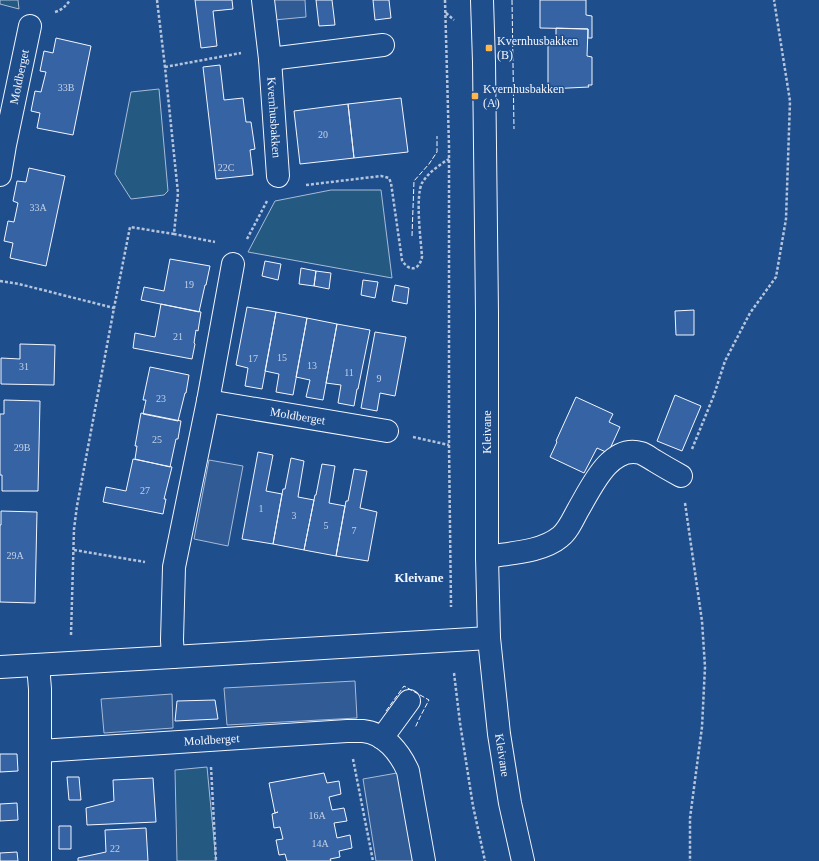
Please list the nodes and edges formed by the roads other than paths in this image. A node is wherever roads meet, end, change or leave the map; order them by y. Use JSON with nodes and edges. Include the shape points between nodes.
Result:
{"nodes":[{"id":1,"x":263,"y":0,"type":"edge"},
{"id":2,"x":482,"y":0,"type":"edge"},
{"id":3,"x":30,"y":26,"type":"dead end"},
{"id":4,"x":383,"y":45,"type":"dead end"},
{"id":5,"x":270,"y":53,"type":"junction"},
{"id":6,"x":2,"y":145,"type":"edge"},
{"id":7,"x":0,"y":175,"type":"edge"},
{"id":8,"x":278,"y":176,"type":"dead end"},
{"id":9,"x":233,"y":264,"type":"dead end"},
{"id":10,"x":208,"y":401,"type":"junction"},
{"id":11,"x":387,"y":431,"type":"road end"},
{"id":12,"x":681,"y":476,"type":"road end"},
{"id":13,"x":487,"y":557,"type":"junction"},
{"id":14,"x":489,"y":638,"type":"junction"},
{"id":15,"x":173,"y":657,"type":"junction"},
{"id":16,"x":38,"y":665,"type":"junction"},
{"id":17,"x":0,"y":666,"type":"edge"},
{"id":18,"x":409,"y":701,"type":"dead end"},
{"id":19,"x":382,"y":738,"type":"junction"},
{"id":20,"x":40,"y":751,"type":"junction"},
{"id":21,"x":40,"y":861,"type":"edge"},
{"id":22,"x":424,"y":861,"type":"edge"},
{"id":23,"x":523,"y":861,"type":"edge"}],
"edges":[{"from":1,"to":5,"type":"street","name":"Kvernhusbakken"},
{"from":2,"to":13,"type":"street","name":"Kleivane","via":[[487,313]]},
{"from":3,"to":6,"type":"street","name":"Moldberget"},
{"from":4,"to":5,"type":"street","name":"Kvernhusbakken"},
{"from":5,"to":8,"type":"street","name":"Kvernhusbakken"},
{"from":6,"to":7,"type":"street","name":"Moldberget"},
{"from":9,"to":10,"type":"street"},
{"from":10,"to":11,"type":"street","name":"Moldberget"},
{"from":10,"to":15,"type":"street","via":[[174,567]]},
{"from":12,"to":13,"type":"street","via":[[643,454],[623,454],[613,459],[594,482],[569,527],[561,536],[537,548]]},
{"from":13,"to":14,"type":"street","name":"Kleivane"},
{"from":14,"to":15,"type":"street"},
{"from":14,"to":23,"type":"street","name":"Kleivane","via":[[499,734],[510,803]]},
{"from":15,"to":16,"type":"street"},
{"from":16,"to":17,"type":"street"},
{"from":16,"to":20,"type":"street"},
{"from":18,"to":19,"type":"street"},
{"from":19,"to":20,"type":"street","name":"Moldberget","via":[[364,731],[347,731]]},
{"from":19,"to":22,"type":"street","name":"Moldberget","via":[[397,752],[408,772]]},
{"from":20,"to":21,"type":"street"}]}
